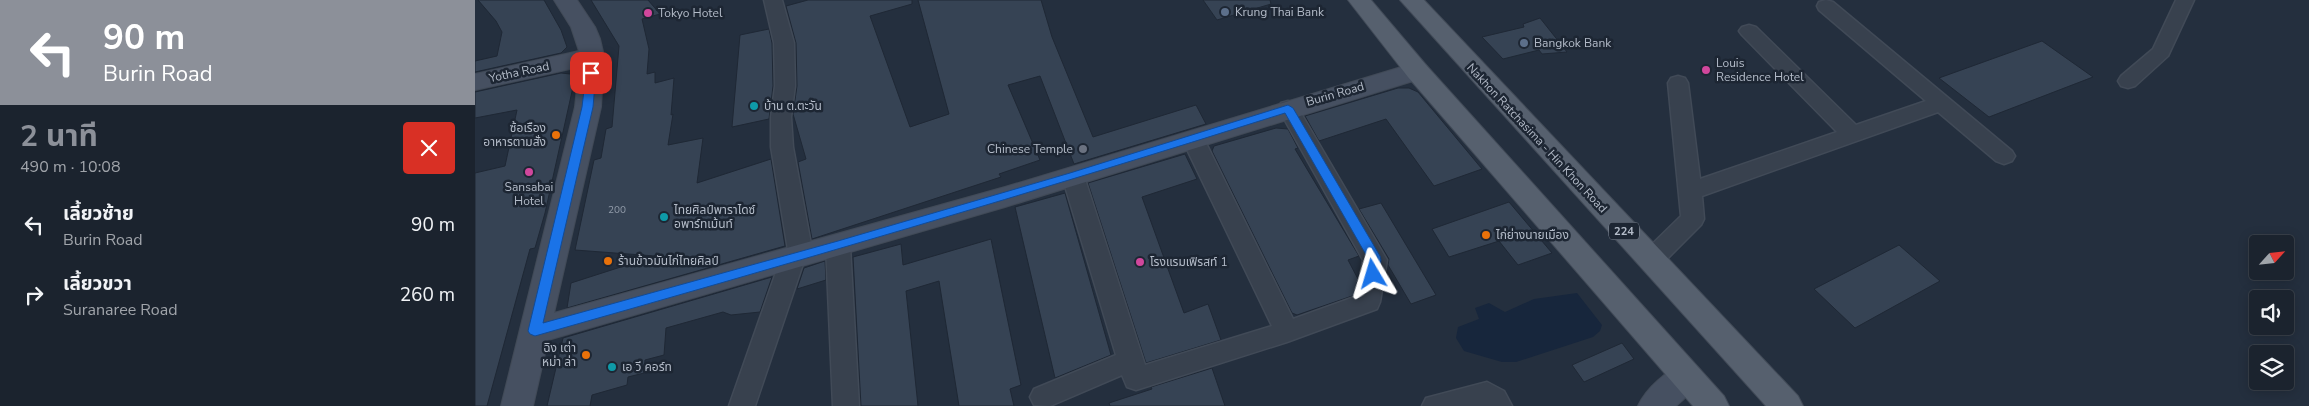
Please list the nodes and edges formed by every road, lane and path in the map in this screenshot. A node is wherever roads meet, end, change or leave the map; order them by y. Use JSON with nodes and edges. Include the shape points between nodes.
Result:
{"nodes":[{"id":1,"x":565,"y":0,"type":"edge"},
{"id":2,"x":1359,"y":0,"type":"edge"},
{"id":3,"x":1411,"y":0,"type":"edge"},
{"id":4,"x":2185,"y":0,"type":"edge"},
{"id":5,"x":777,"y":1,"type":"edge"},
{"id":6,"x":1826,"y":6,"type":"dead end"},
{"id":7,"x":1749,"y":31,"type":"dead end"},
{"id":8,"x":592,"y":56,"type":"junction"},
{"id":9,"x":1461,"y":56,"type":"junction"},
{"id":10,"x":1417,"y":71,"type":"junction"},
{"id":11,"x":2128,"y":81,"type":"dead end"},
{"id":12,"x":475,"y":82,"type":"edge"},
{"id":13,"x":1678,"y":82,"type":"dead end"},
{"id":14,"x":1942,"y":103,"type":"junction"},
{"id":15,"x":1288,"y":108,"type":"junction"},
{"id":16,"x":1852,"y":134,"type":"junction"},
{"id":17,"x":1193,"y":139,"type":"junction"},
{"id":18,"x":2004,"y":156,"type":"dead end"},
{"id":19,"x":1073,"y":176,"type":"junction"},
{"id":20,"x":1691,"y":191,"type":"junction"},
{"id":21,"x":838,"y":246,"type":"junction"},
{"id":22,"x":797,"y":256,"type":"junction"},
{"id":23,"x":1651,"y":260,"type":"junction"},
{"id":24,"x":535,"y":331,"type":"junction"},
{"id":25,"x":1287,"y":332,"type":"junction"},
{"id":26,"x":1130,"y":360,"type":"junction"},
{"id":27,"x":1686,"y":376,"type":"junction"},
{"id":28,"x":1043,"y":397,"type":"dead end"},
{"id":29,"x":517,"y":406,"type":"edge"},
{"id":30,"x":742,"y":406,"type":"edge"},
{"id":31,"x":846,"y":406,"type":"edge"},
{"id":32,"x":1435,"y":406,"type":"edge"},
{"id":33,"x":1499,"y":406,"type":"edge"},
{"id":34,"x":1654,"y":406,"type":"edge"},
{"id":35,"x":1713,"y":406,"type":"edge"},
{"id":36,"x":1787,"y":406,"type":"edge"}],
"edges":[{"from":1,"to":8,"type":"street","via":[[589,39]]},
{"from":2,"to":10,"type":"main road"},
{"from":3,"to":9,"type":"main road","name":"Nakhon Ratchasima - Hin Khon Road","number":"224"},
{"from":4,"to":11,"type":"street","via":[[2161,52]]},
{"from":5,"to":22,"type":"street","via":[[784,42],[782,147]]},
{"from":6,"to":14,"type":"street"},
{"from":7,"to":16,"type":"street"},
{"from":8,"to":12,"type":"street","name":"Yotha Road"},
{"from":8,"to":24,"type":"street","via":[[588,107]]},
{"from":9,"to":10,"type":"main road"},
{"from":9,"to":23,"type":"main road","name":"Nakhon Ratchasima - Hin Khon Road","number":"224"},
{"from":10,"to":15,"type":"street","name":"Burin Road"},
{"from":10,"to":27,"type":"main road"},
{"from":13,"to":20,"type":"street"},
{"from":14,"to":16,"type":"street"},
{"from":14,"to":18,"type":"street"},
{"from":15,"to":17,"type":"street","name":"Burin Road"},
{"from":15,"to":25,"type":"street","via":[[1375,260],[1368,302]]},
{"from":16,"to":20,"type":"street"},
{"from":17,"to":19,"type":"street","name":"Burin Road"},
{"from":17,"to":25,"type":"street"},
{"from":19,"to":21,"type":"street","name":"Burin Road"},
{"from":19,"to":26,"type":"street"},
{"from":20,"to":23,"type":"street","via":[[1693,219]]},
{"from":21,"to":22,"type":"street","name":"Burin Road"},
{"from":21,"to":31,"type":"street"},
{"from":22,"to":24,"type":"street","name":"Burin Road"},
{"from":22,"to":30,"type":"street"},
{"from":23,"to":36,"type":"main road","name":"Nakhon Ratchasima - Hin Khon Road","number":"224"},
{"from":24,"to":29,"type":"street"},
{"from":25,"to":26,"type":"street","via":[[1136,379]]},
{"from":26,"to":28,"type":"street"},
{"from":27,"to":34,"type":"street"},
{"from":27,"to":35,"type":"main road"},
{"from":32,"to":33,"type":"street","via":[[1487,394]]}]}
